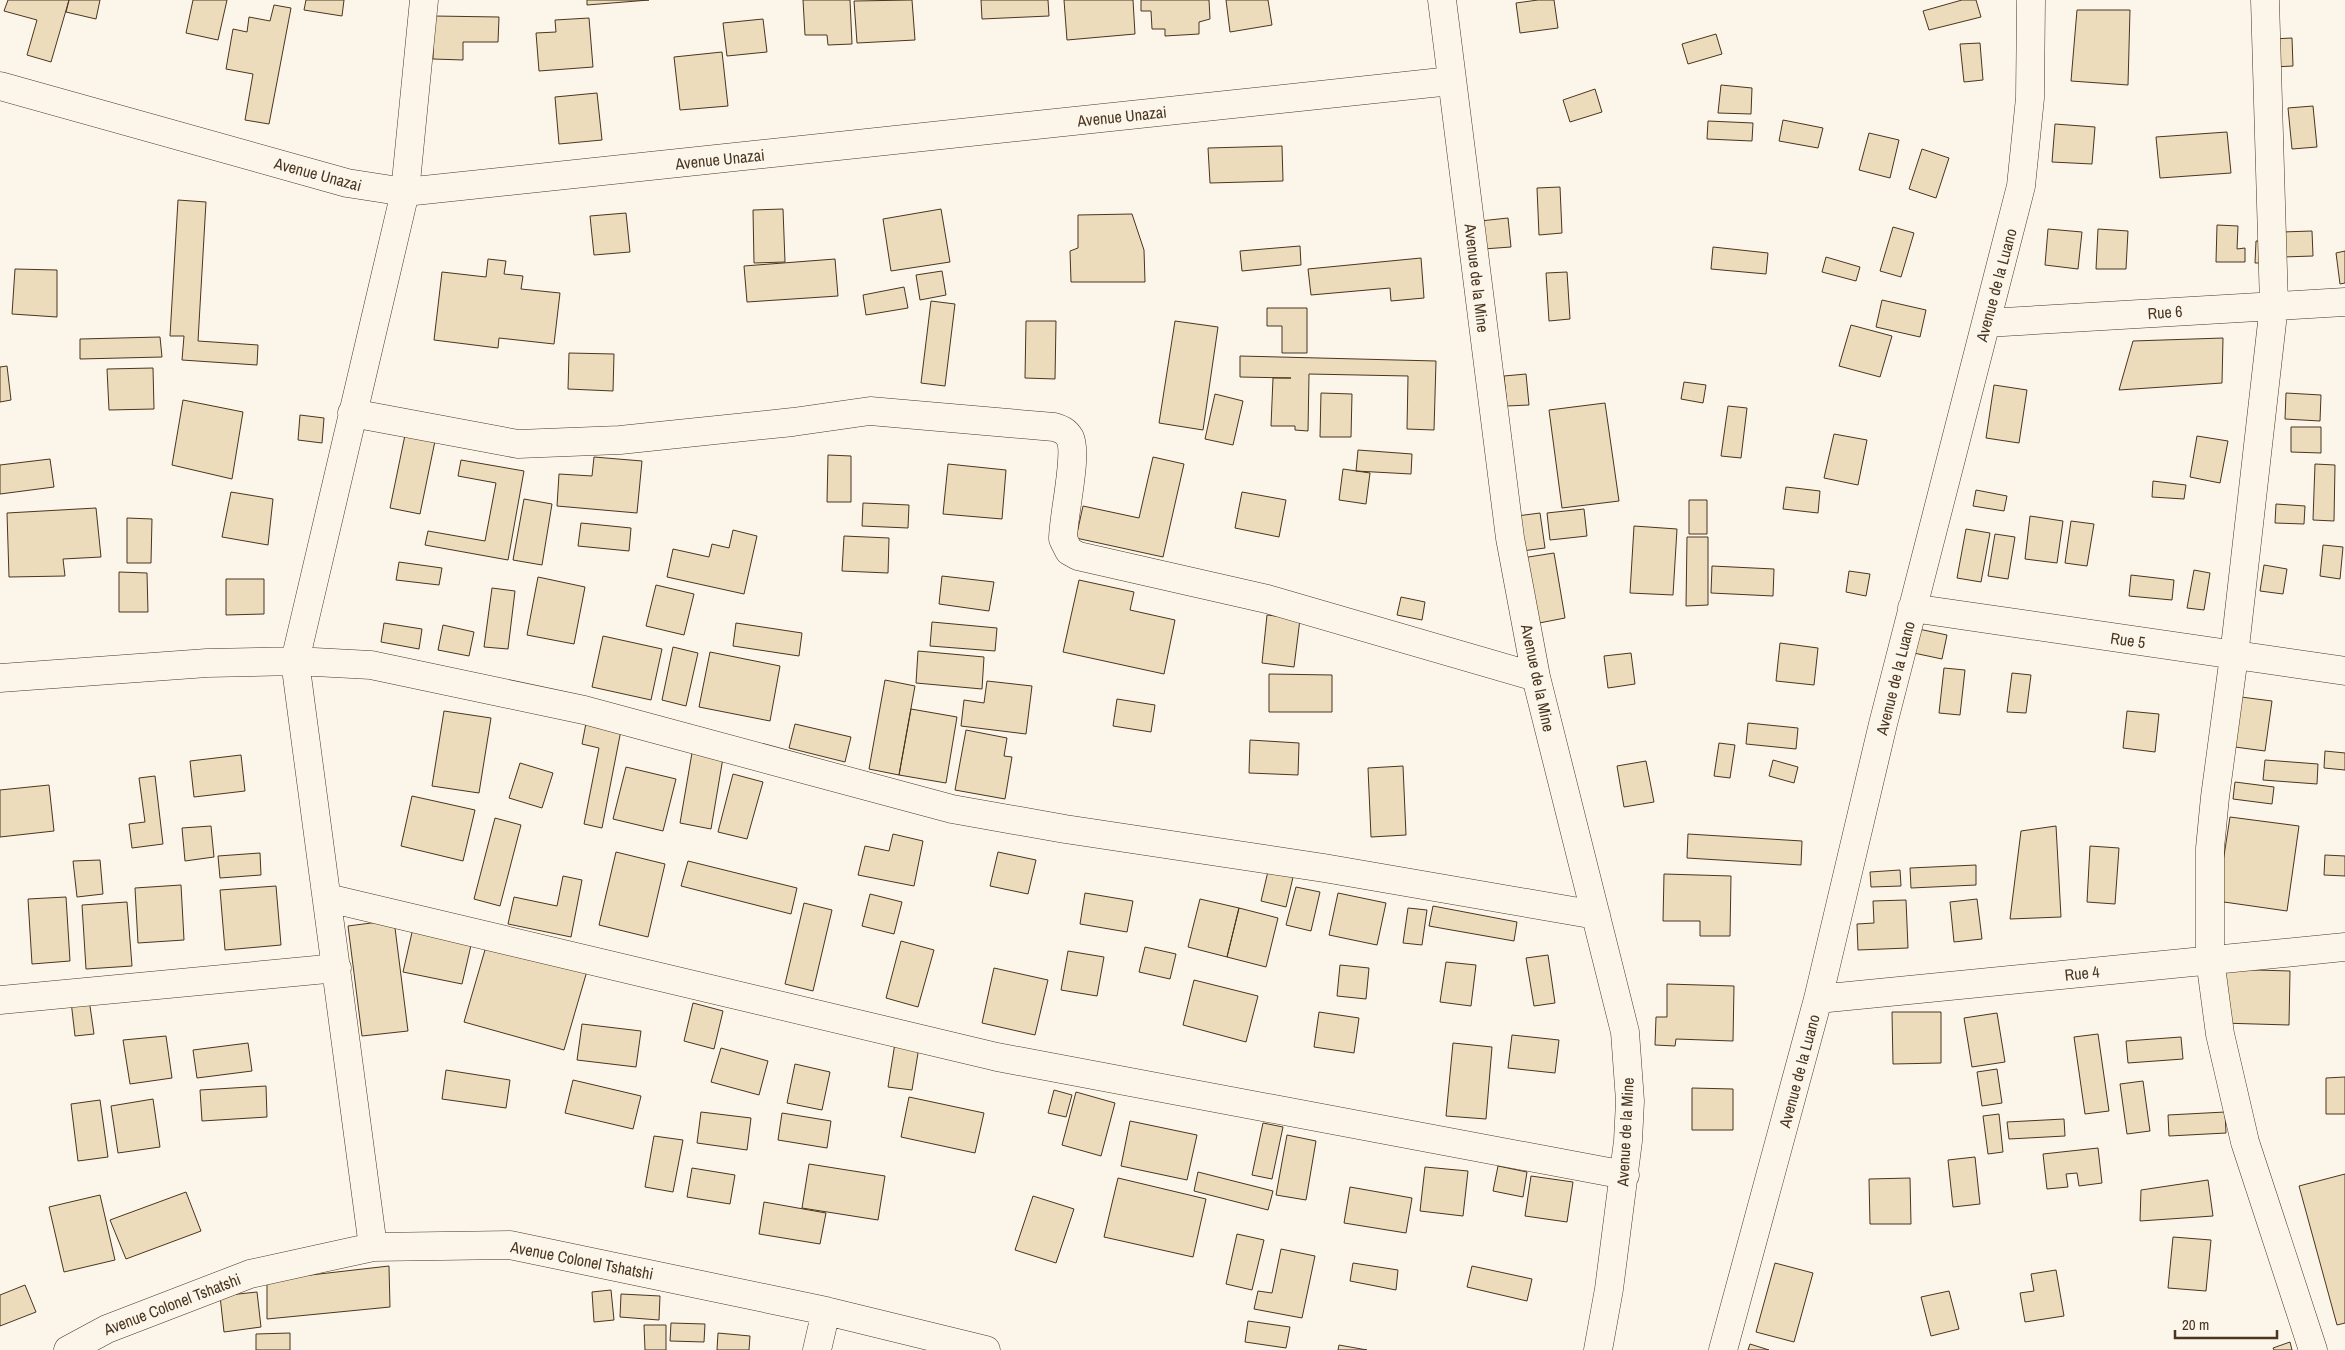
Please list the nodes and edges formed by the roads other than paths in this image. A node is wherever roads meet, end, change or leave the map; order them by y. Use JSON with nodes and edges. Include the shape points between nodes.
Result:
{"nodes":[{"id":1,"x":424,"y":0,"type":"edge"},
{"id":2,"x":1442,"y":0,"type":"edge"},
{"id":3,"x":2031,"y":0,"type":"edge"},
{"id":4,"x":2265,"y":0,"type":"edge"},
{"id":5,"x":1451,"y":81,"type":"junction"},
{"id":6,"x":0,"y":86,"type":"edge"},
{"id":7,"x":405,"y":192,"type":"junction"},
{"id":8,"x":2345,"y":302,"type":"edge"},
{"id":9,"x":2274,"y":305,"type":"junction"},
{"id":10,"x":1986,"y":323,"type":"junction"},
{"id":11,"x":352,"y":413,"type":"junction"},
{"id":12,"x":1912,"y":608,"type":"junction"},
{"id":13,"x":2234,"y":656,"type":"junction"},
{"id":14,"x":295,"y":661,"type":"junction"},
{"id":15,"x":2345,"y":672,"type":"edge"},
{"id":16,"x":1536,"y":676,"type":"junction"},
{"id":17,"x":0,"y":678,"type":"edge"},
{"id":18,"x":328,"y":898,"type":"junction"},
{"id":19,"x":1596,"y":915,"type":"junction"},
{"id":20,"x":2345,"y":947,"type":"edge"},
{"id":21,"x":2210,"y":959,"type":"junction"},
{"id":22,"x":337,"y":968,"type":"junction"},
{"id":23,"x":0,"y":1000,"type":"edge"},
{"id":24,"x":1818,"y":1000,"type":"junction"},
{"id":25,"x":1625,"y":1175,"type":"junction"},
{"id":26,"x":373,"y":1247,"type":"junction"},
{"id":27,"x":826,"y":1311,"type":"junction"},
{"id":28,"x":108,"y":1339,"type":"edge"},
{"id":29,"x":68,"y":1350,"type":"edge"},
{"id":30,"x":817,"y":1350,"type":"edge"},
{"id":31,"x":986,"y":1350,"type":"edge"},
{"id":32,"x":1598,"y":1350,"type":"edge"},
{"id":33,"x":1723,"y":1350,"type":"edge"},
{"id":34,"x":2312,"y":1350,"type":"edge"}],
"edges":[{"from":1,"to":7,"type":"street"},
{"from":2,"to":5,"type":"street","name":"Avenue de la Mine"},
{"from":3,"to":10,"type":"street","name":"Avenue de la Luano","via":[[2030,98],[2021,186]]},
{"from":4,"to":9,"type":"street"},
{"from":5,"to":7,"type":"street","name":"Avenue Unazai"},
{"from":5,"to":16,"type":"street","name":"Avenue de la Mine","via":[[1510,538]]},
{"from":6,"to":7,"type":"street","name":"Avenue Unazai","via":[[347,183]]},
{"from":7,"to":11,"type":"street"},
{"from":8,"to":9,"type":"street","name":"Rue 6"},
{"from":9,"to":10,"type":"street","name":"Rue 6"},
{"from":9,"to":13,"type":"street"},
{"from":10,"to":12,"type":"street","name":"Avenue de la Luano"},
{"from":11,"to":14,"type":"street"},
{"from":11,"to":16,"type":"street","via":[[518,444],[620,440],[870,411],[1054,427],[1066,432],[1072,444],[1063,539],[1069,551],[1078,556],[1267,599]]},
{"from":12,"to":13,"type":"street","name":"Rue 5"},
{"from":12,"to":24,"type":"street","name":"Avenue de la Luano"},
{"from":13,"to":15,"type":"street","name":"Rue 5"},
{"from":13,"to":21,"type":"street","via":[[2210,848]]},
{"from":14,"to":17,"type":"street","via":[[208,663]]},
{"from":14,"to":18,"type":"street"},
{"from":14,"to":19,"type":"street","via":[[370,665],[584,710],[952,809]]},
{"from":16,"to":19,"type":"street","name":"Avenue de la Mine"},
{"from":18,"to":22,"type":"street"},
{"from":18,"to":25,"type":"street","via":[[997,1057]]},
{"from":19,"to":25,"type":"street","name":"Avenue de la Mine","via":[[1625,1032],[1630,1101]]},
{"from":20,"to":21,"type":"street","name":"Rue 4"},
{"from":21,"to":24,"type":"street","name":"Rue 4"},
{"from":21,"to":34,"type":"street","via":[[2220,1034],[2245,1142]]},
{"from":22,"to":23,"type":"street"},
{"from":22,"to":26,"type":"street"},
{"from":24,"to":33,"type":"street","name":"Avenue de la Luano"},
{"from":25,"to":32,"type":"street","name":"Avenue de la Mine"},
{"from":26,"to":27,"type":"street","name":"Avenue Colonel Tshatshi","via":[[510,1244]]},
{"from":26,"to":28,"type":"street","name":"Avenue Colonel Tshatshi","via":[[250,1274]]},
{"from":27,"to":30,"type":"street"},
{"from":27,"to":31,"type":"street","name":"Avenue Colonel Tshatshi"},
{"from":28,"to":29,"type":"street","name":"Avenue Colonel Tshatshi"}]}
